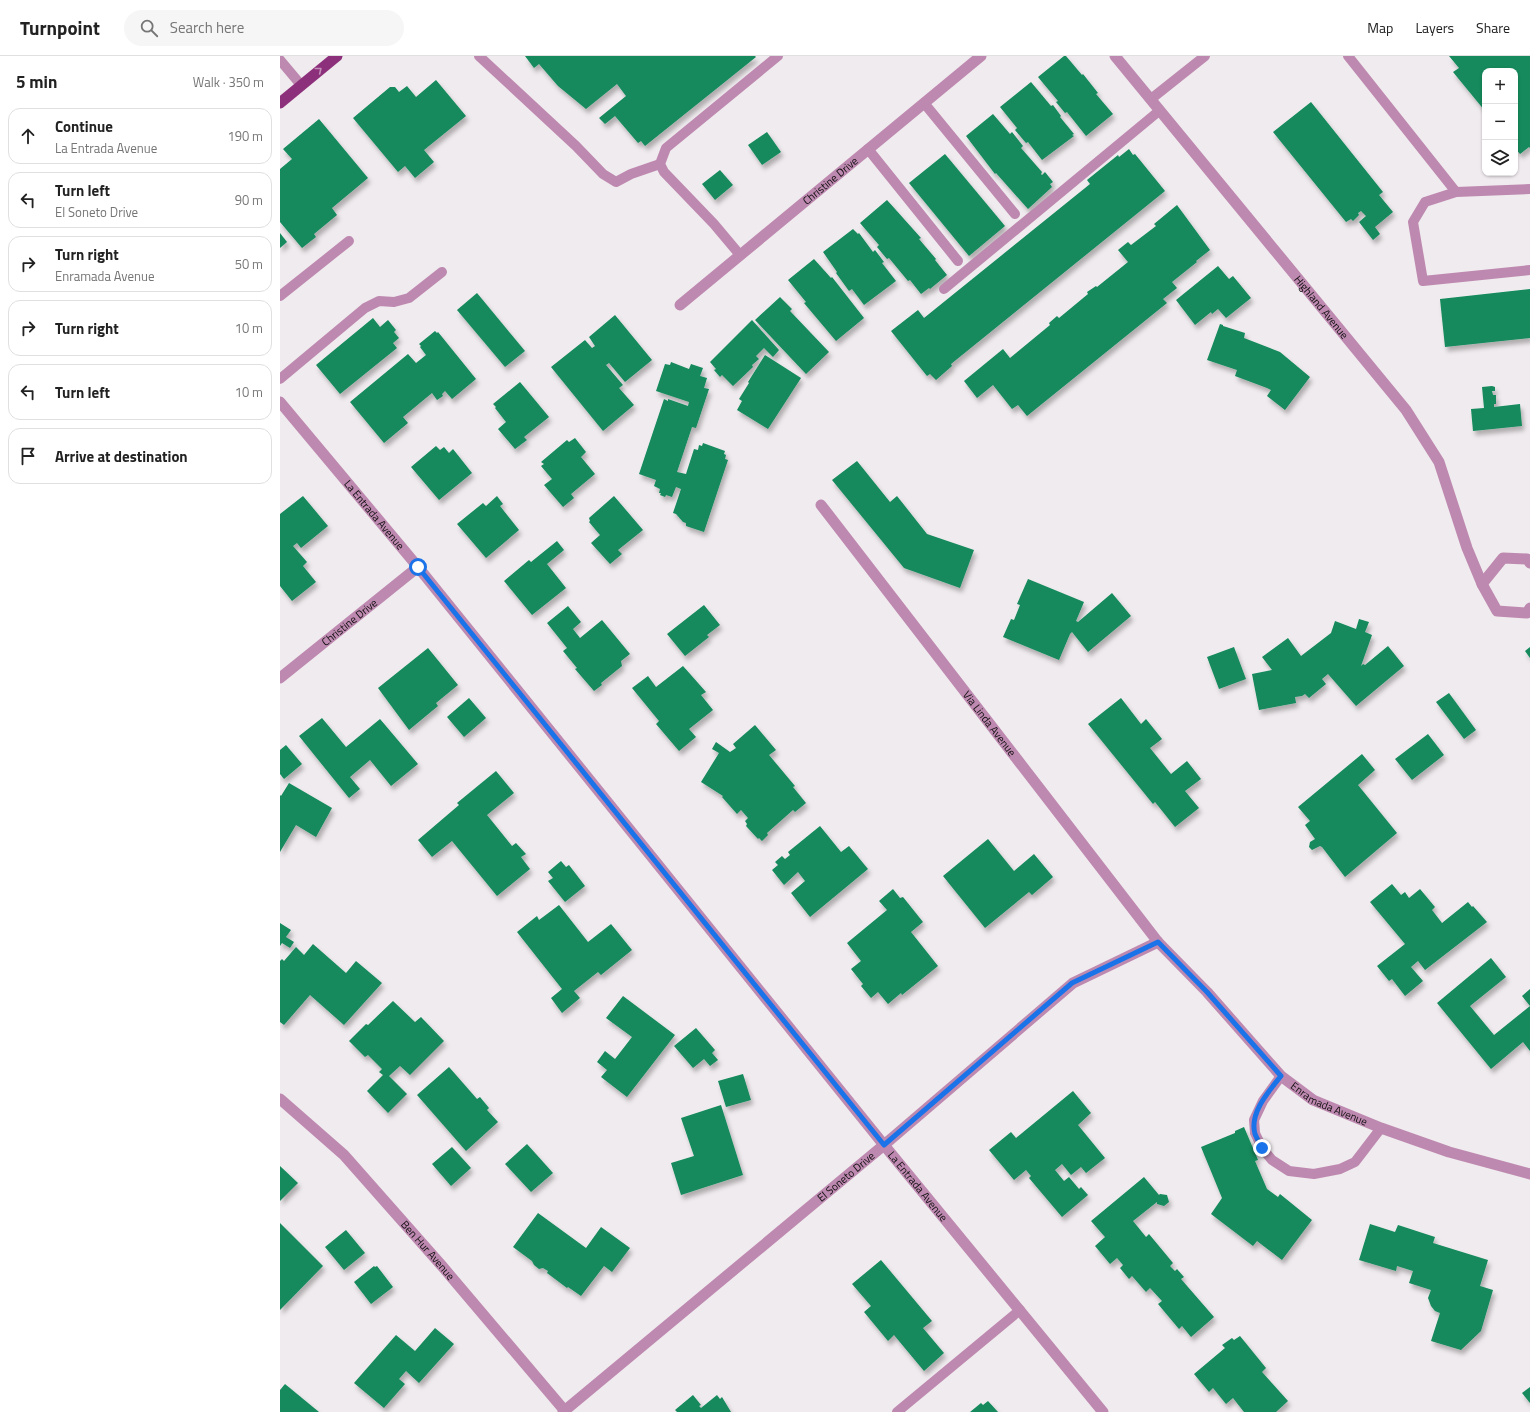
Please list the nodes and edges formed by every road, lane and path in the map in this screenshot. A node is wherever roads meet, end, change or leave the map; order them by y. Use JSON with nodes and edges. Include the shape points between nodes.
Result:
{"nodes":[{"id":1,"x":337,"y":56,"type":"edge"},
{"id":2,"x":479,"y":56,"type":"edge"},
{"id":3,"x":778,"y":56,"type":"edge"},
{"id":4,"x":981,"y":56,"type":"edge"},
{"id":5,"x":1115,"y":56,"type":"edge"},
{"id":6,"x":1205,"y":56,"type":"edge"},
{"id":7,"x":1348,"y":56,"type":"edge"},
{"id":8,"x":280,"y":60,"type":"edge"},
{"id":9,"x":301,"y":85,"type":"junction"},
{"id":10,"x":1150,"y":99,"type":"junction"},
{"id":11,"x":280,"y":103,"type":"edge"},
{"id":12,"x":924,"y":103,"type":"junction"},
{"id":13,"x":1159,"y":111,"type":"junction"},
{"id":14,"x":868,"y":149,"type":"junction"},
{"id":15,"x":660,"y":164,"type":"junction"},
{"id":16,"x":1530,"y":189,"type":"edge"},
{"id":17,"x":1456,"y":192,"type":"junction"},
{"id":18,"x":1015,"y":214,"type":"dead end"},
{"id":19,"x":349,"y":240,"type":"dead end"},
{"id":20,"x":740,"y":255,"type":"junction"},
{"id":21,"x":958,"y":261,"type":"dead end"},
{"id":22,"x":1530,"y":270,"type":"edge"},
{"id":23,"x":442,"y":272,"type":"dead end"},
{"id":24,"x":944,"y":289,"type":"dead end"},
{"id":25,"x":280,"y":296,"type":"edge"},
{"id":26,"x":680,"y":305,"type":"dead end"},
{"id":27,"x":280,"y":379,"type":"edge"},
{"id":28,"x":280,"y":402,"type":"edge"},
{"id":29,"x":821,"y":505,"type":"dead end"},
{"id":30,"x":1530,"y":564,"type":"edge"},
{"id":31,"x":418,"y":567,"type":"junction"},
{"id":32,"x":1482,"y":584,"type":"junction"},
{"id":33,"x":1530,"y":608,"type":"edge"},
{"id":34,"x":280,"y":678,"type":"edge"},
{"id":35,"x":1158,"y":942,"type":"junction"},
{"id":36,"x":1281,"y":1076,"type":"junction"},
{"id":37,"x":280,"y":1099,"type":"edge"},
{"id":38,"x":1381,"y":1128,"type":"junction"},
{"id":39,"x":884,"y":1145,"type":"junction"},
{"id":40,"x":1530,"y":1174,"type":"edge"},
{"id":41,"x":1020,"y":1310,"type":"junction"},
{"id":42,"x":564,"y":1412,"type":"edge"},
{"id":43,"x":897,"y":1412,"type":"edge"},
{"id":44,"x":1103,"y":1412,"type":"edge"}],
"edges":[{"from":9,"to":1,"type":"main road","one_way":true},
{"from":2,"to":15,"type":"lane","via":[[609,178],[616,182]]},
{"from":3,"to":15,"type":"lane","via":[[666,148]]},
{"from":4,"to":12,"type":"street","name":"Christine Drive"},
{"from":5,"to":10,"type":"street","name":"Highland Avenue"},
{"from":6,"to":10,"type":"lane"},
{"from":7,"to":17,"type":"lane"},
{"from":8,"to":9,"type":"lane"},
{"from":9,"to":11,"type":"main road"},
{"from":10,"to":13,"type":"street","name":"Highland Avenue"},
{"from":12,"to":14,"type":"street","name":"Christine Drive"},
{"from":12,"to":18,"type":"lane"},
{"from":13,"to":24,"type":"lane"},
{"from":13,"to":32,"type":"street","name":"Highland Avenue","via":[[1406,410],[1439,462],[1467,548]]},
{"from":14,"to":20,"type":"street","name":"Christine Drive"},
{"from":14,"to":21,"type":"lane"},
{"from":15,"to":20,"type":"lane","via":[[664,172]]},
{"from":16,"to":17,"type":"lane"},
{"from":17,"to":22,"type":"lane","via":[[1425,202],[1413,222],[1423,281]]},
{"from":19,"to":25,"type":"lane"},
{"from":20,"to":26,"type":"street","name":"Christine Drive"},
{"from":23,"to":27,"type":"lane","via":[[409,298],[379,302],[364,308]]},
{"from":28,"to":31,"type":"street","name":"La Entrada Avenue"},
{"from":29,"to":35,"type":"street","name":"Via Linda Avenue"},
{"from":30,"to":32,"type":"street","via":[[1527,560],[1503,558]]},
{"from":31,"to":34,"type":"street","name":"Christine Drive"},
{"from":31,"to":39,"type":"street","name":"La Entrada Avenue"},
{"from":32,"to":33,"type":"street","name":"Highland Avenue","via":[[1497,611],[1527,613]]},
{"from":35,"to":36,"type":"street","name":"Enramada Avenue","via":[[1207,992]]},
{"from":35,"to":39,"type":"street","name":"El Soneto Drive","via":[[1072,983]]},
{"from":36,"to":38,"type":"street","name":"Enramada Avenue","via":[[1313,1100]]},
{"from":36,"to":38,"type":"lane","via":[[1263,1101],[1254,1120],[1255,1133],[1262,1148],[1272,1160],[1290,1171],[1314,1174],[1340,1169],[1355,1162]]},
{"from":37,"to":42,"type":"street","name":"Ben Hur Avenue","via":[[344,1155],[442,1266]]},
{"from":38,"to":40,"type":"street","name":"Enramada Avenue","via":[[1449,1152]]},
{"from":39,"to":41,"type":"street","name":"La Entrada Avenue"},
{"from":39,"to":42,"type":"street","name":"El Soneto Drive"},
{"from":41,"to":43,"type":"lane"},
{"from":41,"to":44,"type":"street","name":"La Entrada Avenue"}]}
